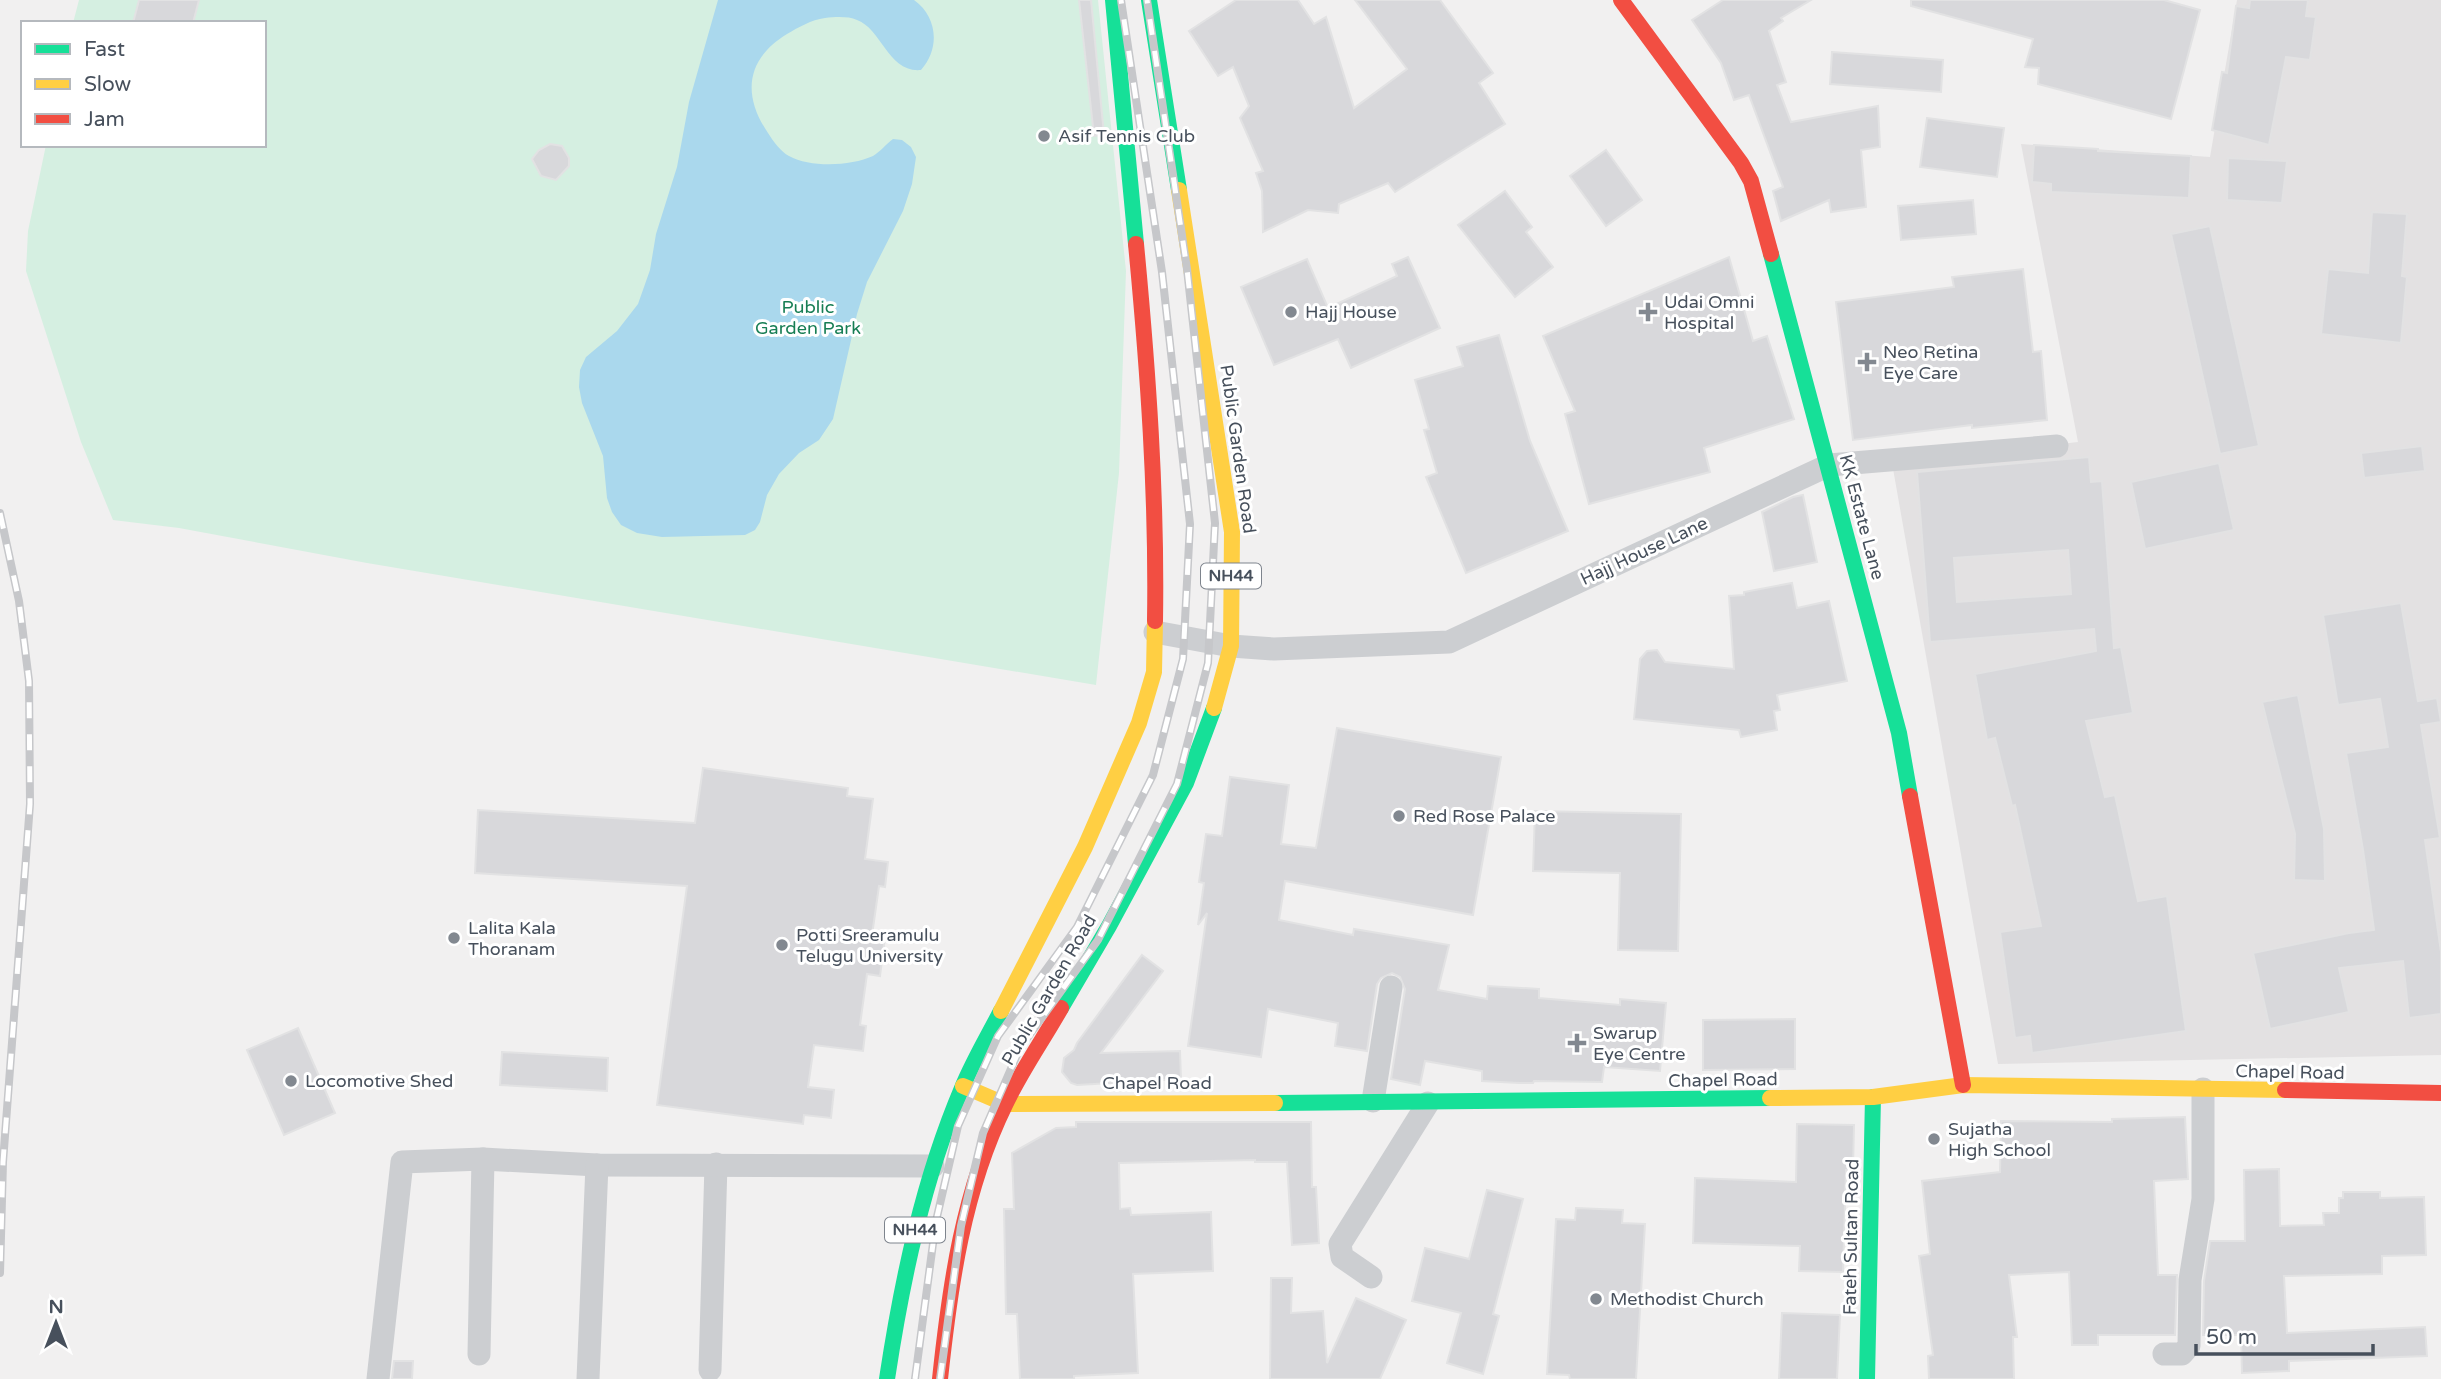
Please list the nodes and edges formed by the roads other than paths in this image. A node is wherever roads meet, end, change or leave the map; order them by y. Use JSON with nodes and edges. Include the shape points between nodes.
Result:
{"nodes":[{"id":1,"x":1113,"y":0,"type":"edge"},
{"id":2,"x":1149,"y":0,"type":"edge"},
{"id":3,"x":1621,"y":0,"type":"edge"},
{"id":4,"x":2057,"y":446,"type":"dead end"},
{"id":5,"x":1829,"y":465,"type":"junction"},
{"id":6,"x":1155,"y":632,"type":"junction"},
{"id":7,"x":1231,"y":646,"type":"junction"},
{"id":8,"x":1391,"y":987,"type":"dead end"},
{"id":9,"x":1963,"y":1085,"type":"junction"},
{"id":10,"x":963,"y":1086,"type":"junction"},
{"id":11,"x":2203,"y":1089,"type":"junction"},
{"id":12,"x":2441,"y":1093,"type":"edge"},
{"id":13,"x":1873,"y":1097,"type":"junction"},
{"id":14,"x":1373,"y":1101,"type":"junction"},
{"id":15,"x":1428,"y":1103,"type":"junction"},
{"id":16,"x":1005,"y":1104,"type":"junction"},
{"id":17,"x":483,"y":1159,"type":"junction"},
{"id":18,"x":716,"y":1164,"type":"junction"},
{"id":19,"x":597,"y":1165,"type":"junction"},
{"id":20,"x":933,"y":1166,"type":"junction"},
{"id":21,"x":1371,"y":1277,"type":"dead end"},
{"id":22,"x":480,"y":1354,"type":"dead end"},
{"id":23,"x":2164,"y":1354,"type":"dead end"},
{"id":24,"x":710,"y":1370,"type":"dead end"},
{"id":25,"x":379,"y":1379,"type":"edge"},
{"id":26,"x":588,"y":1379,"type":"edge"},
{"id":27,"x":887,"y":1379,"type":"edge"},
{"id":28,"x":940,"y":1379,"type":"edge"},
{"id":29,"x":1867,"y":1379,"type":"edge"}],
"edges":[{"from":1,"to":6,"type":"main road","number":"NH44","via":[[1149,380]]},
{"from":2,"to":7,"type":"main road","name":"Public Garden Road","number":"NH44","via":[[1226,484],[1232,532]]},
{"from":3,"to":5,"type":"main road","name":"KK Estate Lane","via":[[1751,181]]},
{"from":4,"to":5,"type":"street","name":"Hajj House Lane"},
{"from":5,"to":7,"type":"street","name":"Hajj House Lane","via":[[1449,642],[1274,649]]},
{"from":5,"to":9,"type":"main road","name":"KK Estate Lane","via":[[1899,733]]},
{"from":6,"to":7,"type":"street","name":"Hajj House Lane"},
{"from":6,"to":10,"type":"main road","number":"NH44","via":[[1154,672],[1139,723],[1085,847]]},
{"from":7,"to":16,"type":"main road","name":"Public Garden Road","number":"NH44","via":[[1220,693],[1186,783]]},
{"from":8,"to":14,"type":"street"},
{"from":9,"to":11,"type":"main road","name":"Chapel Road"},
{"from":9,"to":13,"type":"main road","name":"Chapel Road"},
{"from":10,"to":16,"type":"main road"},
{"from":10,"to":20,"type":"main road","number":"NH44"},
{"from":11,"to":12,"type":"main road","name":"Chapel Road"},
{"from":11,"to":23,"type":"street","via":[[2203,1199],[2190,1280],[2189,1346],[2182,1354]]},
{"from":13,"to":15,"type":"main road","name":"Chapel Road"},
{"from":13,"to":29,"type":"main road","name":"Fateh Sultan Road"},
{"from":14,"to":15,"type":"main road","name":"Chapel Road"},
{"from":14,"to":16,"type":"main road","name":"Chapel Road"},
{"from":15,"to":21,"type":"street","via":[[1340,1244],[1342,1257]]},
{"from":16,"to":28,"type":"main road","number":"NH44","via":[[965,1217],[949,1293]]},
{"from":17,"to":19,"type":"street"},
{"from":17,"to":22,"type":"street"},
{"from":17,"to":25,"type":"street","via":[[402,1161]]},
{"from":18,"to":19,"type":"street"},
{"from":18,"to":20,"type":"street"},
{"from":18,"to":24,"type":"street"},
{"from":19,"to":26,"type":"street"},
{"from":20,"to":27,"type":"main road","number":"NH44","via":[[913,1238]]}]}
